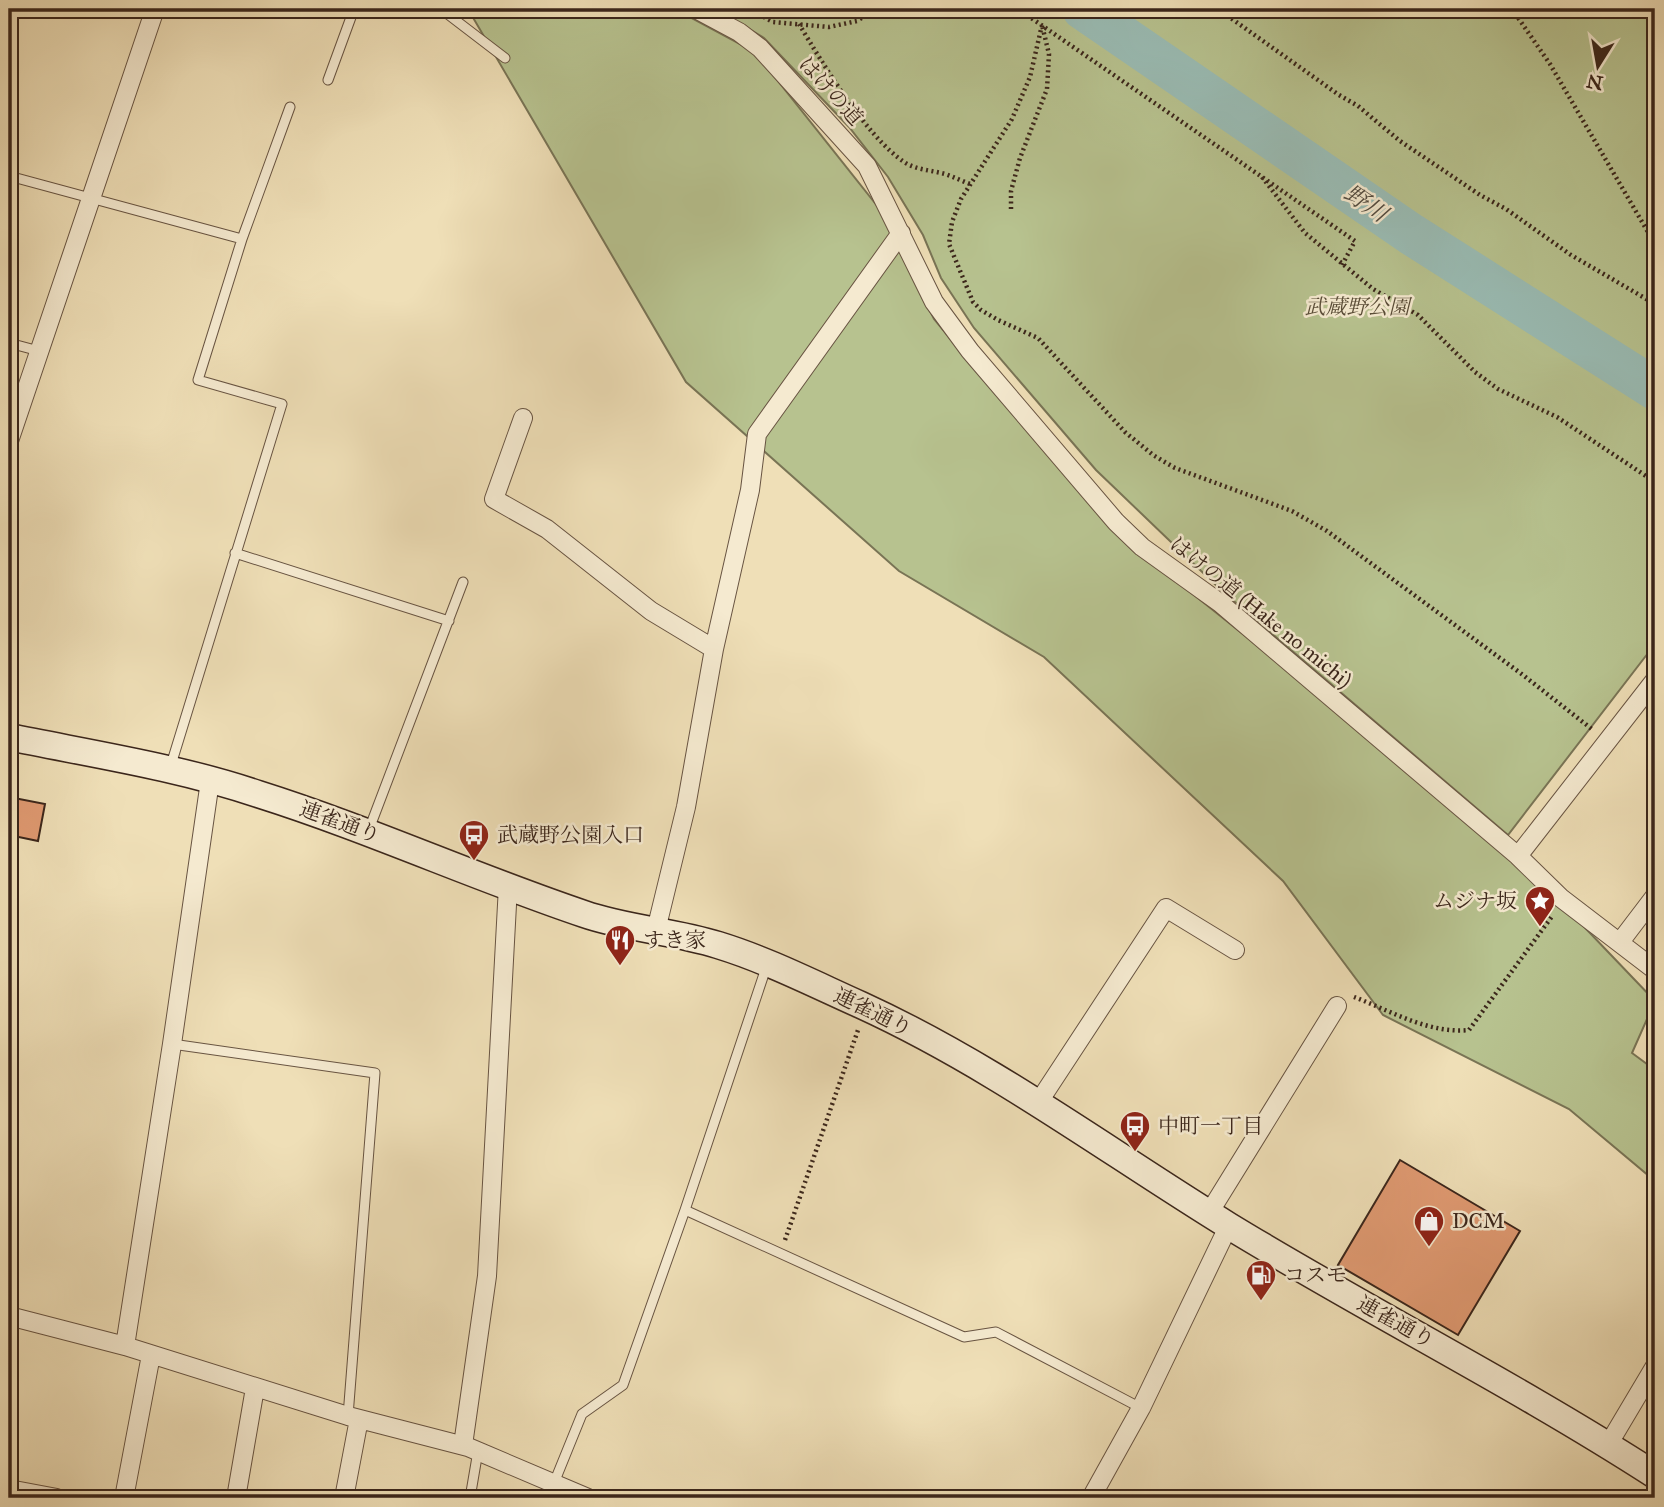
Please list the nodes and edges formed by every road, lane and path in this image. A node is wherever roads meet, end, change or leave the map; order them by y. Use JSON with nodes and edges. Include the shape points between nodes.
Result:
{"nodes":[{"id":1,"x":155,"y":9,"type":"edge"},
{"id":2,"x":354,"y":9,"type":"edge"},
{"id":3,"x":441,"y":9,"type":"edge"},
{"id":4,"x":696,"y":9,"type":"edge"},
{"id":5,"x":749,"y":9,"type":"edge"},
{"id":6,"x":876,"y":9,"type":"edge"},
{"id":7,"x":1018,"y":9,"type":"edge"},
{"id":8,"x":1218,"y":9,"type":"edge"},
{"id":9,"x":1512,"y":9,"type":"edge"},
{"id":10,"x":799,"y":24,"type":"junction"},
{"id":11,"x":1042,"y":24,"type":"junction"},
{"id":12,"x":505,"y":58,"type":"dead end"},
{"id":13,"x":328,"y":80,"type":"dead end"},
{"id":14,"x":290,"y":107,"type":"dead end"},
{"id":15,"x":9,"y":176,"type":"edge"},
{"id":16,"x":1262,"y":177,"type":"junction"},
{"id":17,"x":970,"y":184,"type":"junction"},
{"id":18,"x":92,"y":198,"type":"junction"},
{"id":19,"x":1011,"y":209,"type":"dead end"},
{"id":20,"x":901,"y":233,"type":"junction"},
{"id":21,"x":243,"y":239,"type":"junction"},
{"id":22,"x":1655,"y":244,"type":"edge"},
{"id":23,"x":1342,"y":265,"type":"junction"},
{"id":24,"x":1655,"y":304,"type":"edge"},
{"id":25,"x":9,"y":343,"type":"edge"},
{"id":26,"x":39,"y":351,"type":"junction"},
{"id":27,"x":523,"y":418,"type":"dead end"},
{"id":28,"x":9,"y":441,"type":"edge"},
{"id":29,"x":1655,"y":482,"type":"edge"},
{"id":30,"x":235,"y":553,"type":"junction"},
{"id":31,"x":463,"y":582,"type":"dead end"},
{"id":32,"x":449,"y":621,"type":"junction"},
{"id":33,"x":714,"y":649,"type":"junction"},
{"id":34,"x":1655,"y":680,"type":"edge"},
{"id":35,"x":9,"y":737,"type":"edge"},
{"id":36,"x":1605,"y":746,"type":"junction"},
{"id":37,"x":169,"y":770,"type":"junction"},
{"id":38,"x":210,"y":781,"type":"junction"},
{"id":39,"x":368,"y":832,"type":"junction"},
{"id":40,"x":1518,"y":856,"type":"junction"},
{"id":41,"x":508,"y":886,"type":"junction"},
{"id":42,"x":1655,"y":896,"type":"edge"},
{"id":43,"x":1561,"y":898,"type":"junction"},
{"id":44,"x":656,"y":930,"type":"junction"},
{"id":45,"x":1620,"y":942,"type":"junction"},
{"id":46,"x":1235,"y":950,"type":"dead end"},
{"id":47,"x":768,"y":964,"type":"junction"},
{"id":48,"x":1655,"y":970,"type":"edge"},
{"id":49,"x":1337,"y":1006,"type":"joint"},
{"id":50,"x":866,"y":1008,"type":"junction"},
{"id":51,"x":172,"y":1044,"type":"junction"},
{"id":52,"x":1038,"y":1103,"type":"junction"},
{"id":53,"x":685,"y":1210,"type":"junction"},
{"id":54,"x":1219,"y":1219,"type":"junction"},
{"id":55,"x":780,"y":1254,"type":"junction"},
{"id":56,"x":9,"y":1316,"type":"edge"},
{"id":57,"x":125,"y":1346,"type":"junction"},
{"id":58,"x":151,"y":1355,"type":"junction"},
{"id":59,"x":1655,"y":1366,"type":"edge"},
{"id":60,"x":255,"y":1388,"type":"junction"},
{"id":61,"x":1141,"y":1408,"type":"junction"},
{"id":62,"x":353,"y":1418,"type":"junction"},
{"id":63,"x":1608,"y":1444,"type":"junction"},
{"id":64,"x":470,"y":1448,"type":"junction"},
{"id":65,"x":1655,"y":1475,"type":"edge"},
{"id":66,"x":554,"y":1483,"type":"junction"},
{"id":67,"x":9,"y":1489,"type":"edge"},
{"id":68,"x":57,"y":1498,"type":"edge"},
{"id":69,"x":124,"y":1498,"type":"edge"},
{"id":70,"x":236,"y":1498,"type":"edge"},
{"id":71,"x":344,"y":1498,"type":"edge"},
{"id":72,"x":470,"y":1498,"type":"edge"},
{"id":73,"x":588,"y":1498,"type":"edge"},
{"id":74,"x":1091,"y":1498,"type":"edge"}],
"edges":[{"from":1,"to":18,"type":"street"},
{"from":2,"to":13,"type":"lane"},
{"from":3,"to":12,"type":"lane"},
{"from":4,"to":20,"type":"street","name":"はけの道","via":[[760,48],[840,135],[867,166]]},
{"from":5,"to":10,"type":"path","via":[[774,22]]},
{"from":6,"to":10,"type":"path","via":[[857,21],[830,27]]},
{"from":7,"to":11,"type":"path"},
{"from":8,"to":24,"type":"path","via":[[1358,106],[1400,141],[1571,255]]},
{"from":9,"to":22,"type":"path","via":[[1550,64]]},
{"from":10,"to":17,"type":"path","via":[[828,73],[895,154],[912,166]]},
{"from":11,"to":16,"type":"path"},
{"from":11,"to":17,"type":"path","via":[[1030,77],[1012,119]]},
{"from":11,"to":19,"type":"path","via":[[1049,54],[1047,89],[1020,158]]},
{"from":14,"to":21,"type":"lane"},
{"from":15,"to":18,"type":"lane"},
{"from":16,"to":23,"type":"path","via":[[1305,233]]},
{"from":16,"to":23,"type":"path","via":[[1355,241]]},
{"from":17,"to":36,"type":"path","via":[[954,215],[949,244],[973,302],[981,310],[1038,338],[1125,432],[1153,454],[1175,468],[1292,511],[1327,531],[1544,691],[1595,732]]},
{"from":18,"to":21,"type":"lane"},
{"from":18,"to":26,"type":"street"},
{"from":20,"to":33,"type":"street","via":[[757,434],[750,490]]},
{"from":20,"to":40,"type":"street","name":"はけの道 (Hake no michi)","via":[[934,302],[963,341],[1116,522],[1142,547],[1220,603]]},
{"from":21,"to":30,"type":"lane","via":[[198,380],[282,404]]},
{"from":23,"to":29,"type":"path","via":[[1418,315],[1498,389],[1557,417]]},
{"from":25,"to":26,"type":"lane"},
{"from":26,"to":28,"type":"street"},
{"from":27,"to":33,"type":"street","via":[[494,499],[547,529],[651,611]]},
{"from":30,"to":32,"type":"lane"},
{"from":30,"to":37,"type":"lane"},
{"from":31,"to":32,"type":"lane"},
{"from":32,"to":39,"type":"lane"},
{"from":33,"to":44,"type":"street","via":[[686,807]]},
{"from":34,"to":36,"type":"street"},
{"from":35,"to":37,"type":"main road","name":"連雀通り"},
{"from":36,"to":40,"type":"street"},
{"from":37,"to":38,"type":"main road","name":"連雀通り"},
{"from":38,"to":39,"type":"main road","name":"連雀通り"},
{"from":38,"to":51,"type":"street"},
{"from":39,"to":41,"type":"main road","name":"連雀通り"},
{"from":40,"to":43,"type":"street","name":"はけの道 (Hake no michi)"},
{"from":41,"to":44,"type":"main road","name":"連雀通り","via":[[589,916]]},
{"from":41,"to":64,"type":"street","via":[[487,1276]]},
{"from":42,"to":45,"type":"street"},
{"from":43,"to":45,"type":"street","name":"はけの道 (Hake no michi)"},
{"from":43,"to":49,"type":"path","via":[[1548,925],[1469,1030],[1429,1027],[1354,997]]},
{"from":44,"to":47,"type":"main road","name":"連雀通り","via":[[718,945]]},
{"from":45,"to":48,"type":"street","name":"はけの道 (Hake no michi)"},
{"from":46,"to":52,"type":"street","via":[[1166,908]]},
{"from":47,"to":50,"type":"main road","name":"連雀通り"},
{"from":47,"to":53,"type":"lane"},
{"from":49,"to":54,"type":"street"},
{"from":50,"to":52,"type":"main road","name":"連雀通り","via":[[965,1058]]},
{"from":50,"to":55,"type":"path"},
{"from":51,"to":57,"type":"street"},
{"from":51,"to":62,"type":"lane","via":[[375,1073]]},
{"from":52,"to":54,"type":"main road","name":"連雀通り"},
{"from":53,"to":55,"type":"lane"},
{"from":53,"to":66,"type":"lane","via":[[623,1385],[582,1414]]},
{"from":54,"to":61,"type":"street"},
{"from":54,"to":63,"type":"main road","name":"連雀通り"},
{"from":55,"to":61,"type":"lane","via":[[964,1337],[996,1332]]},
{"from":56,"to":57,"type":"street"},
{"from":57,"to":58,"type":"street"},
{"from":58,"to":60,"type":"street"},
{"from":58,"to":69,"type":"street"},
{"from":59,"to":63,"type":"street"},
{"from":60,"to":62,"type":"street"},
{"from":60,"to":70,"type":"street"},
{"from":61,"to":74,"type":"street"},
{"from":62,"to":64,"type":"street"},
{"from":62,"to":71,"type":"street"},
{"from":63,"to":65,"type":"main road","name":"連雀通り"},
{"from":64,"to":66,"type":"street"},
{"from":64,"to":72,"type":"lane"},
{"from":66,"to":73,"type":"street"},
{"from":67,"to":68,"type":"street"}]}
